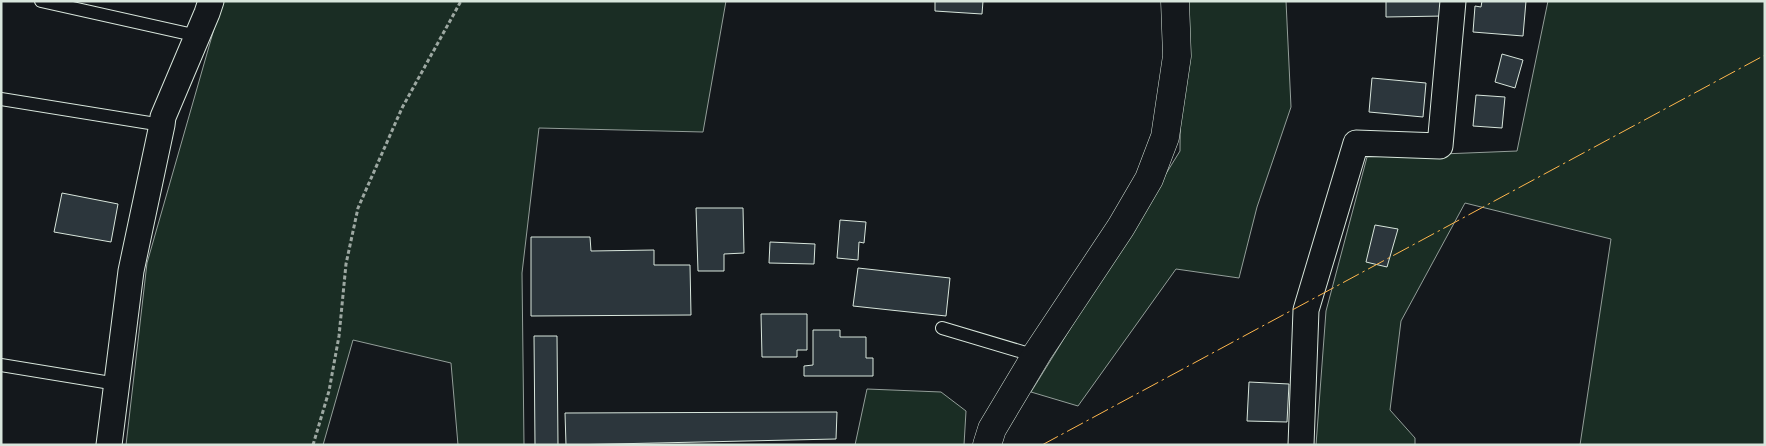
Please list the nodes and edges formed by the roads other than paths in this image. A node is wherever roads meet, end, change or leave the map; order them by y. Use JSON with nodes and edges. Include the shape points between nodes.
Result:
{"nodes":[{"id":1,"x":41,"y":1,"type":"edge"},
{"id":2,"x":210,"y":1,"type":"edge"},
{"id":3,"x":1175,"y":1,"type":"edge"},
{"id":4,"x":1453,"y":1,"type":"edge"},
{"id":5,"x":198,"y":36,"type":"junction"},
{"id":6,"x":1,"y":99,"type":"edge"},
{"id":7,"x":162,"y":125,"type":"junction"},
{"id":8,"x":942,"y":328,"type":"dead end"},
{"id":9,"x":1036,"y":356,"type":"junction"},
{"id":10,"x":1,"y":365,"type":"edge"},
{"id":11,"x":118,"y":384,"type":"junction"},
{"id":12,"x":110,"y":445,"type":"edge"},
{"id":13,"x":987,"y":445,"type":"edge"},
{"id":14,"x":1301,"y":445,"type":"edge"}],
"edges":[{"from":1,"to":5,"type":"lane"},
{"from":2,"to":5,"type":"street"},
{"from":3,"to":9,"type":"street","via":[[1177,56],[1165,136],[1149,179]]},
{"from":4,"to":14,"type":"street","via":[[1440,146],[1356,143],[1306,310]]},
{"from":5,"to":7,"type":"street"},
{"from":6,"to":7,"type":"lane"},
{"from":7,"to":11,"type":"street","via":[[130,271]]},
{"from":8,"to":9,"type":"lane"},
{"from":9,"to":13,"type":"street","via":[[992,428]]},
{"from":10,"to":11,"type":"lane"},
{"from":11,"to":12,"type":"street"}]}
